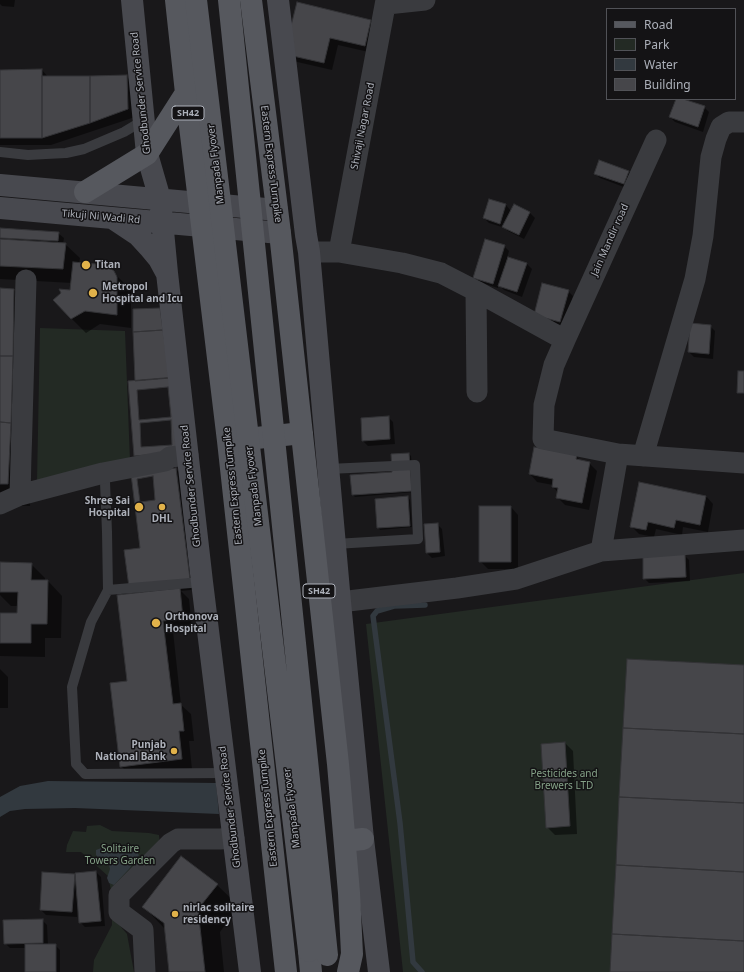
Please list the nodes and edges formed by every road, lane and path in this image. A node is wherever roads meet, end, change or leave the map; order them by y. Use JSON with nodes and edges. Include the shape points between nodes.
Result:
{"nodes":[{"id":1,"x":132,"y":0,"type":"edge"},
{"id":2,"x":176,"y":0,"type":"edge"},
{"id":3,"x":196,"y":0,"type":"edge"},
{"id":4,"x":229,"y":0,"type":"edge"},
{"id":5,"x":251,"y":0,"type":"edge"},
{"id":6,"x":278,"y":0,"type":"edge"},
{"id":7,"x":425,"y":0,"type":"edge"},
{"id":8,"x":386,"y":2,"type":"edge"},
{"id":9,"x":186,"y":93,"type":"junction"},
{"id":10,"x":144,"y":120,"type":"junction"},
{"id":11,"x":744,"y":122,"type":"edge"},
{"id":12,"x":656,"y":140,"type":"dead end"},
{"id":13,"x":0,"y":152,"type":"edge"},
{"id":14,"x":147,"y":154,"type":"junction"},
{"id":15,"x":0,"y":185,"type":"edge"},
{"id":16,"x":85,"y":192,"type":"junction"},
{"id":17,"x":160,"y":199,"type":"junction"},
{"id":18,"x":199,"y":202,"type":"junction"},
{"id":19,"x":0,"y":208,"type":"edge"},
{"id":20,"x":277,"y":210,"type":"junction"},
{"id":21,"x":112,"y":218,"type":"junction"},
{"id":22,"x":162,"y":222,"type":"junction"},
{"id":23,"x":202,"y":226,"type":"junction"},
{"id":24,"x":280,"y":232,"type":"junction"},
{"id":25,"x":309,"y":252,"type":"junction"},
{"id":26,"x":339,"y":252,"type":"junction"},
{"id":27,"x":167,"y":273,"type":"junction"},
{"id":28,"x":26,"y":280,"type":"dead end"},
{"id":29,"x":476,"y":290,"type":"junction"},
{"id":30,"x":565,"y":340,"type":"junction"},
{"id":31,"x":477,"y":392,"type":"dead end"},
{"id":32,"x":302,"y":433,"type":"junction"},
{"id":33,"x":228,"y":441,"type":"junction"},
{"id":34,"x":618,"y":454,"type":"junction"},
{"id":35,"x":643,"y":456,"type":"junction"},
{"id":36,"x":188,"y":459,"type":"junction"},
{"id":37,"x":744,"y":463,"type":"edge"},
{"id":38,"x":328,"y":469,"type":"junction"},
{"id":39,"x":103,"y":473,"type":"junction"},
{"id":40,"x":20,"y":495,"type":"junction"},
{"id":41,"x":0,"y":504,"type":"edge"},
{"id":42,"x":744,"y":540,"type":"edge"},
{"id":43,"x":334,"y":544,"type":"junction"},
{"id":44,"x":601,"y":551,"type":"junction"},
{"id":45,"x":202,"y":582,"type":"junction"},
{"id":46,"x":108,"y":590,"type":"junction"},
{"id":47,"x":340,"y":602,"type":"junction"},
{"id":48,"x":226,"y":773,"type":"junction"},
{"id":49,"x":234,"y":838,"type":"junction"},
{"id":50,"x":354,"y":840,"type":"junction"},
{"id":51,"x":320,"y":962,"type":"edge"},
{"id":52,"x":145,"y":972,"type":"edge"},
{"id":53,"x":250,"y":972,"type":"edge"},
{"id":54,"x":286,"y":972,"type":"edge"},
{"id":55,"x":348,"y":972,"type":"edge"},
{"id":56,"x":379,"y":972,"type":"edge"}],
"edges":[{"from":1,"to":10,"type":"street","name":"Ghodbunder Service Road"},
{"from":2,"to":9,"type":"main road","name":"Eastern Express Turnpike","number":"SH42"},
{"from":3,"to":51,"type":"main road","name":"Manpada Flyover","bridge":true},
{"from":4,"to":51,"type":"main road","name":"Manpada Flyover","bridge":true},
{"from":5,"to":20,"type":"main road","name":"Eastern Express Turnpike","number":"SH42"},
{"from":6,"to":25,"type":"street"},
{"from":7,"to":8,"type":"street"},
{"from":8,"to":26,"type":"street","name":"Shivaji Nagar Road"},
{"from":9,"to":14,"type":"main road"},
{"from":9,"to":18,"type":"main road","name":"Eastern Express Turnpike","number":"SH42"},
{"from":10,"to":13,"type":"lane","via":[[84,150],[28,155]]},
{"from":10,"to":14,"type":"street","name":"Ghodbunder Service Road"},
{"from":11,"to":35,"type":"street","via":[[729,122],[721,127],[716,139],[711,156],[703,236],[695,279]]},
{"from":12,"to":30,"type":"street","name":"Jain Mandir road"},
{"from":14,"to":16,"type":"main road"},
{"from":14,"to":17,"type":"street","name":"Ghodbunder Service Road"},
{"from":15,"to":16,"type":"street"},
{"from":16,"to":17,"type":"street"},
{"from":17,"to":18,"type":"street"},
{"from":17,"to":22,"type":"street","name":"Ghodbunder Service Road"},
{"from":18,"to":20,"type":"street"},
{"from":18,"to":23,"type":"main road","name":"Eastern Express Turnpike","number":"SH42"},
{"from":19,"to":21,"type":"street","name":"Tikuji Ni Wadi Rd"},
{"from":20,"to":24,"type":"main road","name":"Eastern Express Turnpike","number":"SH42"},
{"from":21,"to":22,"type":"street","name":"Tikuji Ni Wadi Rd"},
{"from":21,"to":27,"type":"street","via":[[126,226],[149,247]]},
{"from":22,"to":23,"type":"street","name":"Tikuji Ni Wadi Rd"},
{"from":22,"to":27,"type":"street","name":"Ghodbunder Service Road"},
{"from":23,"to":24,"type":"street","name":"Tikuji Ni Wadi Rd"},
{"from":23,"to":33,"type":"main road","name":"Eastern Express Turnpike","number":"SH42"},
{"from":24,"to":32,"type":"main road","name":"Eastern Express Turnpike","number":"SH42"},
{"from":25,"to":26,"type":"street"},
{"from":25,"to":38,"type":"street"},
{"from":26,"to":29,"type":"street","via":[[402,263],[440,273]]},
{"from":27,"to":36,"type":"street","name":"Ghodbunder Service Road"},
{"from":28,"to":40,"type":"street"},
{"from":29,"to":30,"type":"street"},
{"from":29,"to":31,"type":"street"},
{"from":30,"to":34,"type":"street","name":"Jain Mandir road","via":[[554,365],[544,405],[543,439]]},
{"from":32,"to":33,"type":"main road"},
{"from":32,"to":50,"type":"main road","name":"Eastern Express Turnpike","number":"SH42","via":[[338,764]]},
{"from":33,"to":54,"type":"main road","name":"Eastern Express Turnpike","number":"SH42"},
{"from":34,"to":35,"type":"street"},
{"from":34,"to":44,"type":"street"},
{"from":35,"to":37,"type":"street"},
{"from":36,"to":39,"type":"street","via":[[171,464],[165,461]]},
{"from":36,"to":45,"type":"street","name":"Ghodbunder Service Road"},
{"from":38,"to":43,"type":"street"},
{"from":38,"to":43,"type":"lane","via":[[414,465],[418,539]]},
{"from":39,"to":40,"type":"street"},
{"from":39,"to":46,"type":"lane"},
{"from":40,"to":41,"type":"street"},
{"from":42,"to":44,"type":"street"},
{"from":43,"to":47,"type":"street"},
{"from":44,"to":47,"type":"street","via":[[516,579]]},
{"from":45,"to":46,"type":"lane"},
{"from":45,"to":48,"type":"street","name":"Ghodbunder Service Road"},
{"from":46,"to":48,"type":"lane","via":[[91,622],[72,687],[76,764],[85,774]]},
{"from":47,"to":50,"type":"street"},
{"from":48,"to":49,"type":"street","name":"Ghodbunder Service Road"},
{"from":49,"to":52,"type":"street","via":[[178,839],[171,842],[119,895],[119,912],[143,930]]},
{"from":49,"to":53,"type":"street","name":"Ghodbunder Service Road"},
{"from":50,"to":55,"type":"main road","name":"Eastern Express Turnpike","number":"SH42","via":[[349,894],[352,954]]},
{"from":50,"to":56,"type":"street"}]}
